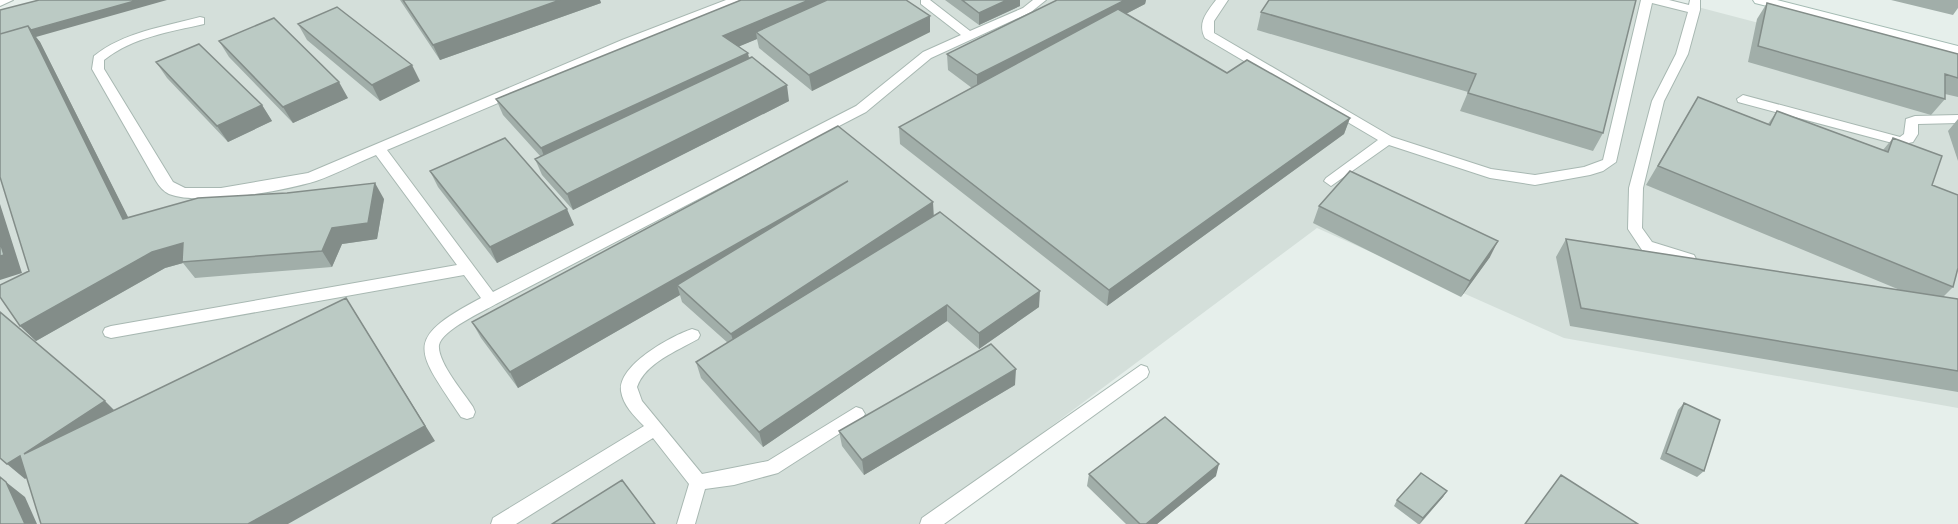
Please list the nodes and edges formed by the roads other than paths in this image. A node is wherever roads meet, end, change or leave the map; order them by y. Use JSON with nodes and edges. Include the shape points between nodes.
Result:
{"nodes":[{"id":1,"x":6,"y":0,"type":"edge"},
{"id":2,"x":1040,"y":0,"type":"edge"},
{"id":3,"x":1222,"y":0,"type":"edge"},
{"id":4,"x":1647,"y":0,"type":"edge"},
{"id":5,"x":1656,"y":0,"type":"edge"},
{"id":6,"x":1760,"y":0,"type":"edge"},
{"id":7,"x":730,"y":1,"type":"edge"},
{"id":8,"x":0,"y":2,"type":"edge"},
{"id":9,"x":925,"y":2,"type":"dead end"},
{"id":10,"x":1694,"y":5,"type":"edge"},
{"id":11,"x":200,"y":21,"type":"dead end"},
{"id":12,"x":969,"y":36,"type":"junction"},
{"id":13,"x":1958,"y":50,"type":"edge"},
{"id":14,"x":1743,"y":99,"type":"dead end"},
{"id":15,"x":1958,"y":119,"type":"edge"},
{"id":16,"x":1387,"y":140,"type":"junction"},
{"id":17,"x":379,"y":149,"type":"junction"},
{"id":18,"x":1330,"y":181,"type":"dead end"},
{"id":19,"x":1708,"y":262,"type":"edge"},
{"id":20,"x":468,"y":269,"type":"junction"},
{"id":21,"x":491,"y":300,"type":"junction"},
{"id":22,"x":111,"y":332,"type":"dead end"},
{"id":23,"x":692,"y":335,"type":"dead end"},
{"id":24,"x":1141,"y":372,"type":"dead end"},
{"id":25,"x":467,"y":412,"type":"dead end"},
{"id":26,"x":856,"y":414,"type":"dead end"},
{"id":27,"x":655,"y":428,"type":"junction"},
{"id":28,"x":698,"y":482,"type":"junction"},
{"id":29,"x":500,"y":524,"type":"edge"},
{"id":30,"x":686,"y":524,"type":"edge"},
{"id":31,"x":929,"y":524,"type":"edge"}],
"edges":[{"from":1,"to":8,"type":"main road"},
{"from":2,"to":12,"type":"lane","via":[[1027,10]]},
{"from":3,"to":16,"type":"lane","via":[[1208,20],[1209,35]]},
{"from":4,"to":16,"type":"lane","via":[[1609,162],[1598,168],[1535,180],[1512,178]]},
{"from":5,"to":10,"type":"lane"},
{"from":6,"to":13,"type":"main road"},
{"from":7,"to":17,"type":"lane"},
{"from":9,"to":12,"type":"lane"},
{"from":10,"to":19,"type":"lane","via":[[1682,54],[1658,101],[1636,188],[1635,229],[1647,246]]},
{"from":11,"to":17,"type":"lane","via":[[127,41],[98,59],[98,69],[171,190],[216,192],[296,182]]},
{"from":12,"to":21,"type":"lane","via":[[927,55],[861,109]]},
{"from":14,"to":15,"type":"lane","via":[[1900,141],[1908,139],[1911,122],[1915,120]]},
{"from":16,"to":18,"type":"lane"},
{"from":17,"to":20,"type":"lane"},
{"from":20,"to":21,"type":"lane"},
{"from":20,"to":22,"type":"lane"},
{"from":21,"to":25,"type":"lane","via":[[447,324],[434,334],[429,345],[433,359]]},
{"from":23,"to":27,"type":"lane","via":[[643,364],[628,387],[631,398]]},
{"from":24,"to":31,"type":"lane"},
{"from":26,"to":28,"type":"lane","via":[[772,468]]},
{"from":27,"to":28,"type":"lane"},
{"from":27,"to":29,"type":"lane"},
{"from":28,"to":30,"type":"lane"}]}
